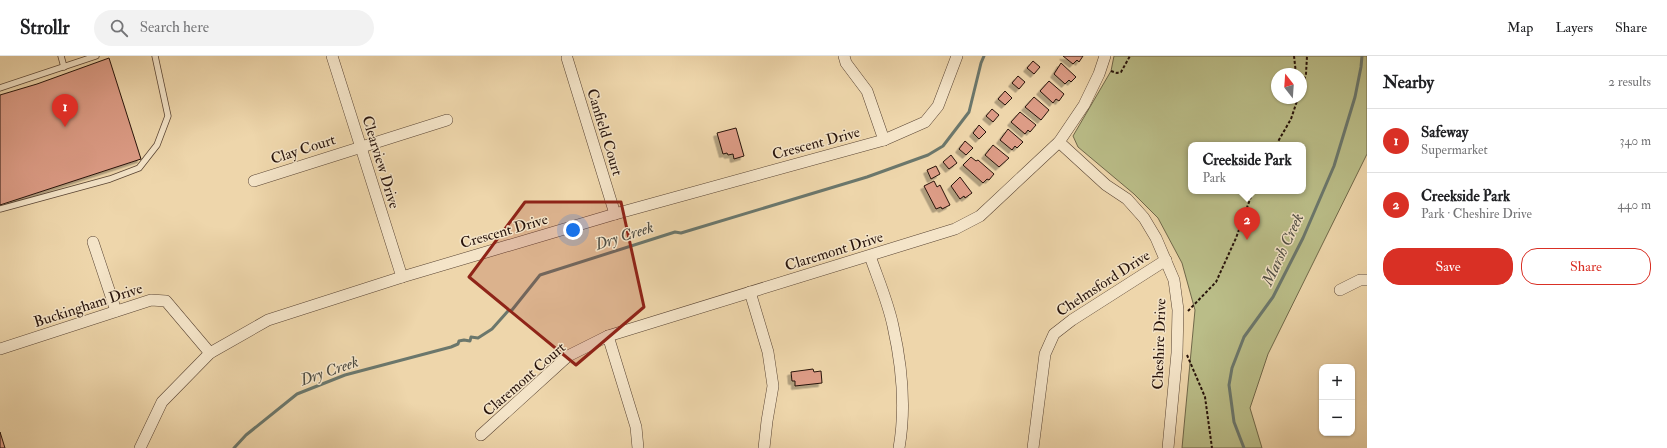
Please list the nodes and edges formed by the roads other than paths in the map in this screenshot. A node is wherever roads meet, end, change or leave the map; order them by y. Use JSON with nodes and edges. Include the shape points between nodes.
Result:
{"nodes":[{"id":1,"x":61,"y":56,"type":"edge"},
{"id":2,"x":96,"y":56,"type":"edge"},
{"id":3,"x":155,"y":56,"type":"edge"},
{"id":4,"x":332,"y":56,"type":"edge"},
{"id":5,"x":844,"y":56,"type":"edge"},
{"id":6,"x":957,"y":56,"type":"edge"},
{"id":7,"x":1105,"y":56,"type":"edge"},
{"id":8,"x":567,"y":58,"type":"dead end"},
{"id":9,"x":64,"y":67,"type":"junction"},
{"id":10,"x":0,"y":88,"type":"edge"},
{"id":11,"x":447,"y":120,"type":"dead end"},
{"id":12,"x":884,"y":140,"type":"junction"},
{"id":13,"x":1059,"y":142,"type":"junction"},
{"id":14,"x":360,"y":146,"type":"junction"},
{"id":15,"x":254,"y":181,"type":"dead end"},
{"id":16,"x":0,"y":209,"type":"edge"},
{"id":17,"x":615,"y":214,"type":"junction"},
{"id":18,"x":93,"y":242,"type":"dead end"},
{"id":19,"x":870,"y":256,"type":"junction"},
{"id":20,"x":1166,"y":260,"type":"junction"},
{"id":21,"x":402,"y":277,"type":"junction"},
{"id":22,"x":1367,"y":280,"type":"edge"},
{"id":23,"x":1340,"y":290,"type":"dead end"},
{"id":24,"x":750,"y":292,"type":"junction"},
{"id":25,"x":116,"y":311,"type":"junction"},
{"id":26,"x":608,"y":336,"type":"junction"},
{"id":27,"x":0,"y":349,"type":"edge"},
{"id":28,"x":210,"y":353,"type":"junction"},
{"id":29,"x":482,"y":435,"type":"dead end"},
{"id":30,"x":140,"y":448,"type":"edge"},
{"id":31,"x":638,"y":448,"type":"edge"},
{"id":32,"x":764,"y":448,"type":"edge"},
{"id":33,"x":899,"y":448,"type":"edge"},
{"id":34,"x":1033,"y":448,"type":"edge"},
{"id":35,"x":1168,"y":448,"type":"edge"}],
"edges":[{"from":1,"to":9,"type":"lane"},
{"from":2,"to":9,"type":"lane"},
{"from":3,"to":16,"type":"lane","via":[[168,116],[157,145],[139,168],[110,180]]},
{"from":4,"to":14,"type":"street","name":"Clearview Drive"},
{"from":5,"to":12,"type":"street","via":[[846,63],[867,91]]},
{"from":6,"to":12,"type":"street","name":"Crescent Drive","via":[[938,106],[925,122]]},
{"from":7,"to":13,"type":"street","name":"Claremont Drive","via":[[1084,105]]},
{"from":8,"to":17,"type":"street","name":"Canfield Court"},
{"from":9,"to":10,"type":"lane"},
{"from":11,"to":14,"type":"street","name":"Clay Court"},
{"from":12,"to":17,"type":"street","name":"Crescent Drive"},
{"from":13,"to":19,"type":"street","name":"Claremont Drive","via":[[980,216],[955,230]]},
{"from":13,"to":20,"type":"street","name":"Cheshire Drive","via":[[1106,185],[1127,199],[1144,218]]},
{"from":14,"to":15,"type":"street","name":"Clay Court"},
{"from":14,"to":21,"type":"street","name":"Clearview Drive"},
{"from":17,"to":21,"type":"street","name":"Crescent Drive"},
{"from":18,"to":25,"type":"street"},
{"from":19,"to":24,"type":"street","name":"Claremont Drive"},
{"from":19,"to":33,"type":"street","via":[[893,325],[902,380],[902,432]]},
{"from":20,"to":34,"type":"street","name":"Chelmsford Drive","via":[[1054,334],[1045,354]]},
{"from":20,"to":35,"type":"street","name":"Cheshire Drive","via":[[1174,280],[1178,310],[1177,353]]},
{"from":21,"to":28,"type":"street","name":"Crescent Drive","via":[[268,320]]},
{"from":22,"to":23,"type":"street","via":[[1360,280]]},
{"from":24,"to":26,"type":"street","name":"Claremont Drive"},
{"from":24,"to":32,"type":"street","via":[[768,352],[773,386]]},
{"from":25,"to":27,"type":"street","name":"Buckingham Drive"},
{"from":25,"to":28,"type":"street","name":"Buckingham Drive","via":[[151,300],[166,302]]},
{"from":26,"to":29,"type":"street","name":"Claremont Court","via":[[568,356]]},
{"from":26,"to":31,"type":"street","via":[[636,426]]},
{"from":28,"to":30,"type":"street","name":"Crescent Drive","via":[[162,402]]}]}
